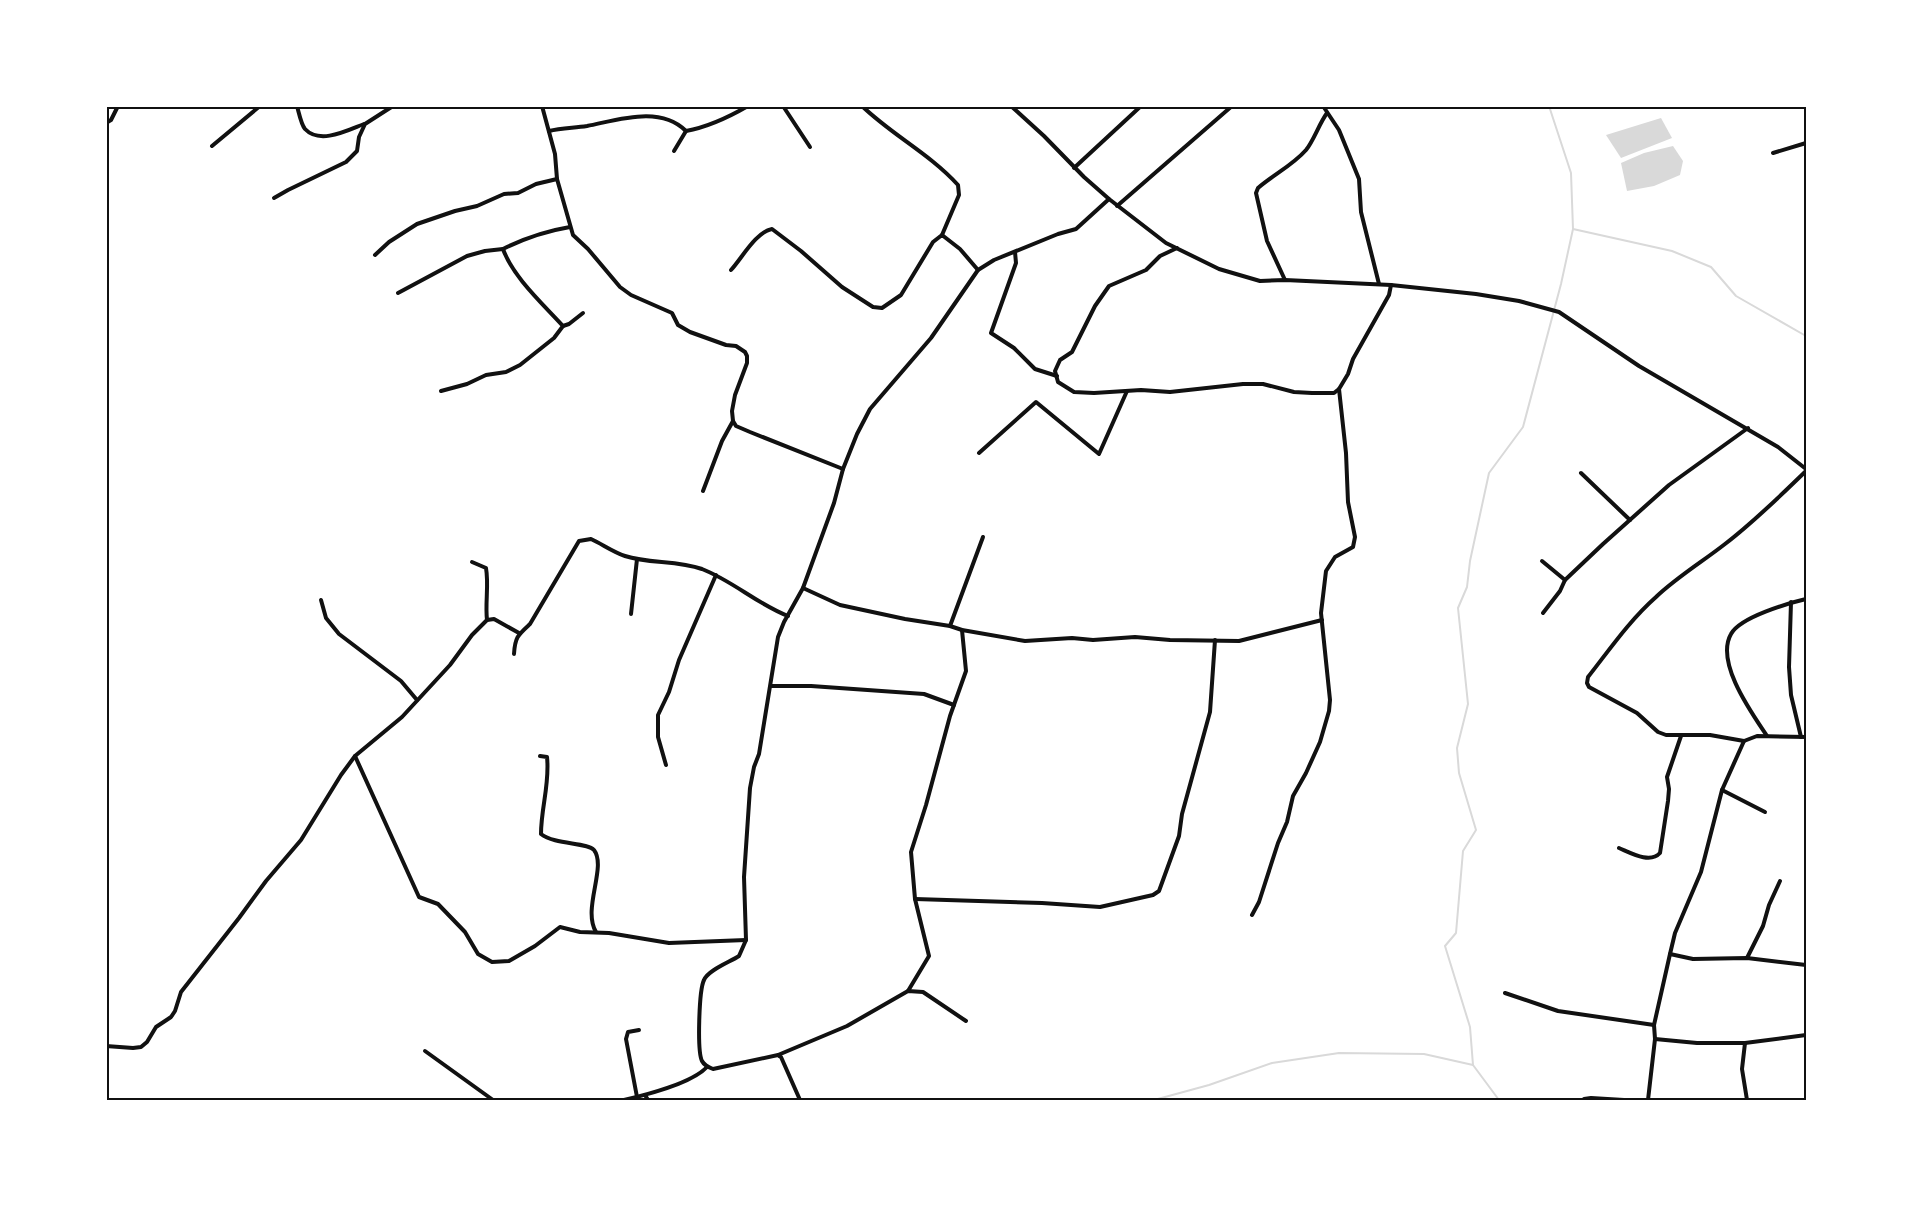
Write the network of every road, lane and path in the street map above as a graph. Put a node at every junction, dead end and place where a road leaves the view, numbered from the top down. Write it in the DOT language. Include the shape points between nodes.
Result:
graph roads {
  1 [pos="118,106"];
  2 [pos="260,106"];
  3 [pos="297,106"];
  4 [pos="393,106"];
  5 [pos="542,106"];
  6 [pos="748,106"];
  7 [pos="783,106"];
  8 [pos="862,106"];
  9 [pos="1011,106"];
  10 [pos="1141,106"];
  11 [pos="1232,106"];
  12 [pos="1323,106"];
  13 [pos="1327,113"];
  14 [pos="106,123"];
  15 [pos="365,124"];
  16 [pos="549,131"];
  17 [pos="686,131"];
  18 [pos="1806,144"];
  19 [pos="212,146"];
  20 [pos="810,147"];
  21 [pos="674,152"];
  22 [pos="1773,153"];
  23 [pos="1074,168"];
  24 [pos="557,179"];
  25 [pos="274,198"];
  26 [pos="1109,199"];
  27 [pos="1117,206"];
  28 [pos="570,227"];
  29 [pos="942,235"];
  30 [pos="1177,248"];
  31 [pos="503,249"];
  32 [pos="1015,252"];
  33 [pos="375,255"];
  34 [pos="731,270"];
  35 [pos="978,270"];
  36 [pos="1285,280"];
  37 [pos="1379,284"];
  38 [pos="1391,285"];
  39 [pos="398,293"];
  40 [pos="583,313"];
  41 [pos="563,326"];
  42 [pos="1057,376"];
  43 [pos="1339,389"];
  44 [pos="441,391"];
  45 [pos="1127,391"];
  46 [pos="733,421"];
  47 [pos="1748,428"];
  48 [pos="979,453"];
  49 [pos="843,469"];
  50 [pos="1806,470"];
  51 [pos="1581,473"];
  52 [pos="703,491"];
  53 [pos="1630,520"];
  54 [pos="983,537"];
  55 [pos="637,559"];
  56 [pos="1542,561"];
  57 [pos="472,562"];
  58 [pos="716,575"];
  59 [pos="1565,580"];
  60 [pos="803,588"];
  61 [pos="1806,599"];
  62 [pos="321,600"];
  63 [pos="1791,602"];
  64 [pos="1543,613"];
  65 [pos="631,614"];
  66 [pos="788,616"];
  67 [pos="487,620"];
  68 [pos="1322,620"];
  69 [pos="950,626"];
  70 [pos="962,630"];
  71 [pos="519,633"];
  72 [pos="1215,640"];
  73 [pos="514,654"];
  74 [pos="771,686"];
  75 [pos="417,700"];
  76 [pos="954,705"];
  77 [pos="1680,736"];
  78 [pos="1767,736"];
  79 [pos="1804,737"];
  80 [pos="1744,741"];
  81 [pos="355,756"];
  82 [pos="540,756"];
  83 [pos="666,765"];
  84 [pos="1722,790"];
  85 [pos="1765,813"];
  86 [pos="1619,849"];
  87 [pos="1780,881"];
  88 [pos="915,899"];
  89 [pos="1252,915"];
  90 [pos="596,932"];
  91 [pos="746,940"];
  92 [pos="1670,954"];
  93 [pos="1747,958"];
  94 [pos="1806,965"];
  95 [pos="908,991"];
  96 [pos="1505,993"];
  97 [pos="966,1021"];
  98 [pos="1654,1025"];
  99 [pos="639,1029"];
  100 [pos="1806,1035"];
  101 [pos="1655,1039"];
  102 [pos="1745,1043"];
  103 [pos="106,1046"];
  104 [pos="425,1051"];
  105 [pos="778,1056"];
  106 [pos="707,1067"];
  107 [pos="645,1095"];
  108 [pos="638,1097"];
  109 [pos="1584,1099"];
  110 [pos="493,1101"];
  111 [pos="624,1101"];
  112 [pos="648,1101"];
  113 [pos="800,1101"];
  114 [pos="1624,1101"];
  115 [pos="1648,1101"];
  116 [pos="1747,1101"];
  1 -- 14 [label="street"];
  2 -- 19 [label="street"];
  3 -- 15 [label="street" via="304,128 322,136"];
  4 -- 15 [label="street"];
  5 -- 16 [label="street"];
  6 -- 17 [label="street" via="729,117"];
  7 -- 20 [label="street"];
  8 -- 29 [label="street" via="929,157 958,185 959,195"];
  9 -- 23 [label="street"];
  10 -- 23 [label="street"];
  11 -- 27 [label="street"];
  12 -- 13 [label="street"];
  13 -- 36 [label="street" via="1308,148 1256,193 1267,241"];
  13 -- 37 [label="street" via="1339,130 1359,179 1361,212"];
  15 -- 25 [label="street" via="357,151 346,162"];
  16 -- 17 [label="street" via="639,117 665,118"];
  16 -- 24 [label="street"];
  17 -- 21 [label="street"];
  18 -- 22 [label="street"];
  23 -- 26 [label="street"];
  24 -- 28 [label="street"];
  24 -- 33 [label="street" via="417,224"];
  26 -- 27 [label="street"];
  26 -- 32 [label="street" via="1076,229"];
  27 -- 30 [label="street"];
  28 -- 31 [label="street" via="522,239"];
  28 -- 46 [label="street" via="573,235 631,295 672,313 678,325 690,333 745,352 747,363 735,395"];
  29 -- 34 [label="street" via="933,242 901,295 882,308 873,307 842,287 772,229 756,239"];
  29 -- 35 [label="street"];
  30 -- 36 [label="street" via="1219,269 1260,281"];
  30 -- 42 [label="street" via="1160,256 1146,270 1108,286 1072,352 1060,360 1055,370"];
  31 -- 39 [label="street" via="466,256"];
  31 -- 41 [label="street" via="521,279"];
  32 -- 35 [label="street"];
  32 -- 42 [label="street" via="1016,263 991,333 1035,369"];
  35 -- 49 [label="street" via="932,338 870,408"];
  36 -- 37 [label="street"];
  37 -- 38 [label="street"];
  38 -- 43 [label="street"];
  38 -- 47 [label="street" via="1476,294 1559,312 1639,366"];
  40 -- 41 [label="street"];
  41 -- 44 [label="street" via="554,338 507,372"];
  42 -- 45 [label="street" via="1058,382 1074,392"];
  43 -- 45 [label="street" via="1334,393 1294,392 1263,384 1170,392"];
  43 -- 68 [label="street" via="1354,537 1353,547 1335,557 1326,571"];
  45 -- 48 [label="street" via="1099,454 1036,402"];
  46 -- 49 [label="street" via="736,426"];
  46 -- 52 [label="street"];
  47 -- 50 [label="street"];
  47 -- 53 [label="street" via="1669,485"];
  49 -- 60 [label="street"];
  50 -- 77 [label="street" via="1724,545 1658,594 1622,632 1588,677 1588,687 1637,713 1658,732"];
  51 -- 53 [label="street"];
  53 -- 59 [label="street"];
  54 -- 69 [label="street"];
  55 -- 58 [label="street" via="684,564"];
  55 -- 65 [label="street"];
  55 -- 71 [label="street" via="591,539 579,541 530,624"];
  56 -- 59 [label="street"];
  57 -- 67 [label="street" via="486,568"];
  58 -- 66 [label="street"];
  58 -- 83 [label="street" via="658,716 658,737"];
  59 -- 64 [label="street"];
  60 -- 66 [label="street"];
  60 -- 69 [label="street" via="840,605"];
  61 -- 63 [label="street"];
  62 -- 75 [label="street" via="326,618 339,634 401,681"];
  63 -- 78 [label="street" via="1752,617 1732,632 1728,643 1731,671"];
  63 -- 79 [label="street" via="1791,695"];
  66 -- 74 [label="street" via="778,637"];
  67 -- 71 [label="street" via="494,619"];
  67 -- 75 [label="street"];
  68 -- 72 [label="street" via="1239,640"];
  68 -- 89 [label="street" via="1329,711 1320,741 1293,796"];
  69 -- 70 [label="street"];
  70 -- 72 [label="street" via="1025,641 1135,636"];
  70 -- 76 [label="street" via="966,671"];
  71 -- 73 [label="street"];
  72 -- 88 [label="street" via="1210,712 1179,836 1159,891 1100,907"];
  74 -- 76 [label="street" via="924,694"];
  74 -- 91 [label="street" via="750,788 744,877"];
  75 -- 81 [label="street"];
  76 -- 88 [label="street" via="911,852"];
  77 -- 80 [label="street" via="1710,735"];
  77 -- 86 [label="street" via="1667,777 1668,801 1660,853 1652,858"];
  78 -- 79 [label="street"];
  78 -- 80 [label="street"];
  80 -- 84 [label="street"];
  81 -- 90 [label="street" via="419,897 438,904 465,932 478,954 492,962 509,961 560,927"];
  81 -- 103 [label="street" via="301,840 181,992 171,1017 156,1027 141,1047"];
  82 -- 90 [label="street" via="547,757 548,769 541,834 559,842 588,846 597,857 591,915"];
  84 -- 85 [label="street"];
  84 -- 92 [label="street" via="1701,873"];
  87 -- 93 [label="street"];
  88 -- 95 [label="street" via="929,956"];
  90 -- 91 [label="street" via="669,943"];
  91 -- 106 [label="street" via="739,957 708,973 704,980 700,1049"];
  92 -- 93 [label="street" via="1693,959"];
  92 -- 98 [label="street"];
  93 -- 94 [label="street"];
  95 -- 97 [label="street" via="923,992"];
  95 -- 105 [label="street" via="848,1026"];
  96 -- 98 [label="street" via="1558,1011"];
  98 -- 101 [label="street"];
  99 -- 108 [label="street" via="628,1032 626,1039"];
  100 -- 102 [label="street"];
  101 -- 102 [label="street"];
  101 -- 115 [label="street"];
  102 -- 116 [label="street" via="1742,1069"];
  104 -- 110 [label="street"];
  105 -- 106 [label="street"];
  105 -- 113 [label="street"];
  106 -- 107 [label="street" via="699,1075"];
  107 -- 108 [label="street"];
  107 -- 112 [label="street"];
  108 -- 111 [label="street"];
  109 -- 114 [label="street"];
}
